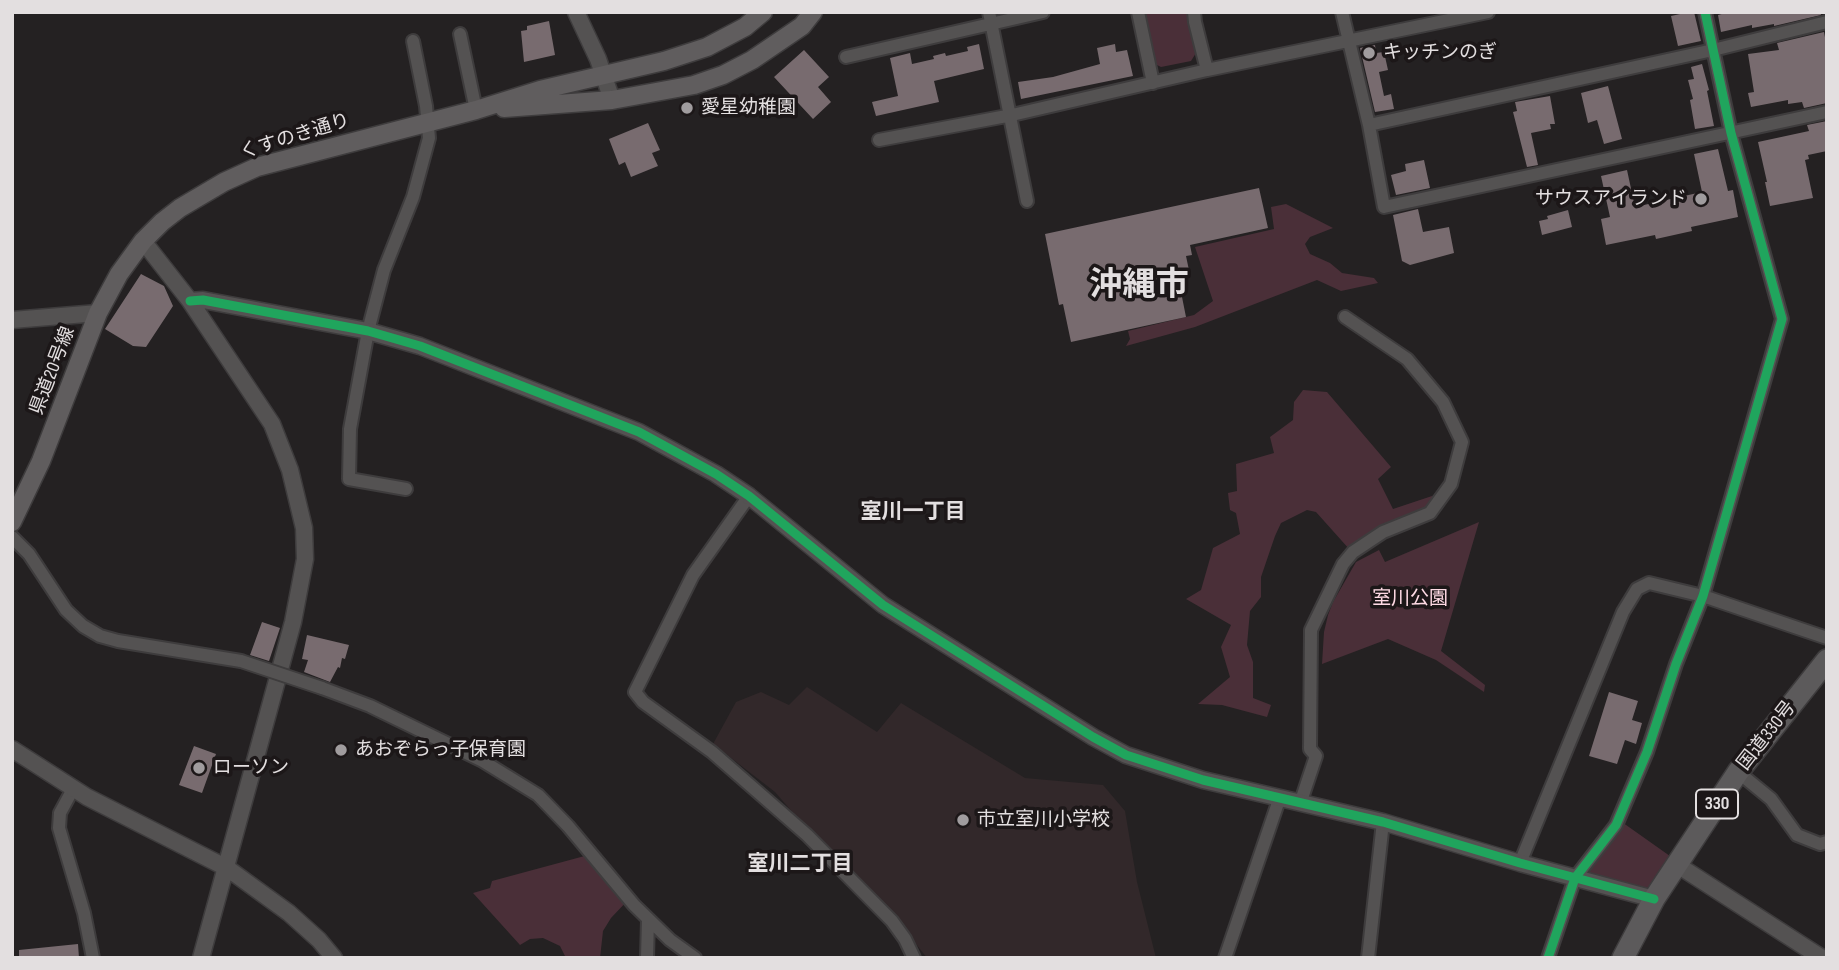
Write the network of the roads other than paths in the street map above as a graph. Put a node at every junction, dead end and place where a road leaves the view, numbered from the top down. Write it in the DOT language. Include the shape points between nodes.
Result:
graph roads {
  1 [pos="576,12"];
  2 [pos="763,12"];
  3 [pos="813,12"];
  4 [pos="1043,12"];
  5 [pos="1138,12"];
  6 [pos="1195,12"];
  7 [pos="1342,12"];
  8 [pos="1488,12"];
  9 [pos="1705,12"];
  10 [pos="990,18"];
  11 [pos="1827,22"];
  12 [pos="460,34"];
  13 [pos="413,41"];
  14 [pos="1349,41"];
  15 [pos="1713,50"];
  16 [pos="846,57"];
  17 [pos="1207,70"];
  18 [pos="605,76"];
  19 [pos="1153,83"];
  20 [pos="612,100"];
  21 [pos="477,110"];
  22 [pos="1827,112"];
  23 [pos="1012,115"];
  24 [pos="428,121"];
  25 [pos="1369,125"];
  26 [pos="1731,133"];
  27 [pos="879,140"];
  28 [pos="1027,201"];
  29 [pos="143,241"];
  30 [pos="190,301"];
  31 [pos="98,313"];
  32 [pos="1345,317"];
  33 [pos="12,320"];
  34 [pos="368,331"];
  35 [pos="406,489"];
  36 [pos="749,496"];
  37 [pos="12,522"];
  38 [pos="12,537"];
  39 [pos="1703,596"];
  40 [pos="1827,638"];
  41 [pos="1827,660"];
  42 [pos="12,749"];
  43 [pos="1738,772"];
  44 [pos="73,789"];
  45 [pos="1280,797"];
  46 [pos="1301,801"];
  47 [pos="1383,822"];
  48 [pos="1827,842"];
  49 [pos="1520,863"];
  50 [pos="1676,864"];
  51 [pos="227,868"];
  52 [pos="1575,878"];
  53 [pos="1654,899"];
  54 [pos="648,919"];
  55 [pos="93,958"];
  56 [pos="201,958"];
  57 [pos="334,958"];
  58 [pos="647,958"];
  59 [pos="695,958"];
  60 [pos="914,958"];
  61 [pos="1224,958"];
  62 [pos="1368,958"];
  63 [pos="1548,958"];
  64 [pos="1623,958"];
  65 [pos="1822,958"];
  1 -- 18 [label="street"];
  2 -- 18 [label="main road, くすのき通り" via="707,47"];
  3 -- 20 [label="main road, くすのき通り" via="781,42 723,75 673,90"];
  4 -- 10 [label="street"];
  5 -- 19 [label="street"];
  6 -- 17 [label="street"];
  7 -- 14 [label="street"];
  8 -- 14 [label="street"];
  9 -- 15 [label="street"];
  10 -- 16 [label="street"];
  10 -- 23 [label="street"];
  11 -- 15 [label="street"];
  12 -- 21 [label="street"];
  13 -- 24 [label="street"];
  14 -- 17 [label="street"];
  14 -- 25 [label="street"];
  15 -- 25 [label="street"];
  15 -- 26 [label="street"];
  17 -- 19 [label="street"];
  18 -- 20 [label="street"];
  18 -- 21 [label="main road, くすのき通り"];
  19 -- 23 [label="street"];
  20 -- 21 [label="main road, くすのき通り"];
  21 -- 24 [label="main road, くすのき通り"];
  22 -- 26 [label="street"];
  23 -- 27 [label="street"];
  23 -- 28 [label="street"];
  24 -- 29 [label="main road, くすのき通り" via="257,167 180,208"];
  24 -- 34 [label="street" via="429,138 413,197 384,270"];
  25 -- 26 [label="street" via="1384,207"];
  26 -- 39 [label="street" via="1782,320"];
  29 -- 30 [label="street"];
  29 -- 31 [label="main road, 県道20号線"];
  30 -- 34 [label="street"];
  30 -- 51 [label="street" via="272,424 290,470 304,528 305,559 293,622"];
  31 -- 33 [label="street"];
  31 -- 37 [label="main road, 県道20号線" via="41,461"];
  32 -- 46 [label="street" via="1407,359 1443,402 1462,442 1451,484 1430,513 1383,532 1353,552 1311,630 1310,749 1315,756"];
  34 -- 35 [label="street" via="350,429 349,479"];
  34 -- 36 [label="street" via="420,346 639,432"];
  36 -- 45 [label="street" via="883,605 1093,737 1164,768"];
  36 -- 60 [label="street" via="693,575 635,692 807,835 892,921"];
  38 -- 54 [label="street, bridge" via="29,554 66,610 100,636 241,661 370,706 481,760 538,795"];
  39 -- 40 [label="street"];
  39 -- 49 [label="street" via="1649,583 1637,589 1623,612"];
  39 -- 52 [label="street" via="1628,801 1616,825"];
  41 -- 43 [label="highway, 国道330号 / 330"];
  42 -- 44 [label="street"];
  43 -- 48 [label="street" via="1771,799 1797,835 1820,844"];
  43 -- 50 [label="highway, 国道330号 / 330"];
  44 -- 51 [label="street"];
  44 -- 55 [label="street" via="60,813 59,828"];
  45 -- 46 [label="street"];
  45 -- 61 [label="street"];
  46 -- 47 [label="street"];
  47 -- 49 [label="street"];
  47 -- 62 [label="street"];
  49 -- 52 [label="street"];
  50 -- 53 [label="highway, 国道330号 / 330"];
  50 -- 65 [label="street"];
  51 -- 56 [label="street"];
  51 -- 57 [label="street" via="289,913"];
  52 -- 53 [label="street"];
  52 -- 63 [label="street"];
  53 -- 64 [label="highway, 国道330号 / 330"];
  54 -- 58 [label="street"];
  54 -- 59 [label="street"];
}
